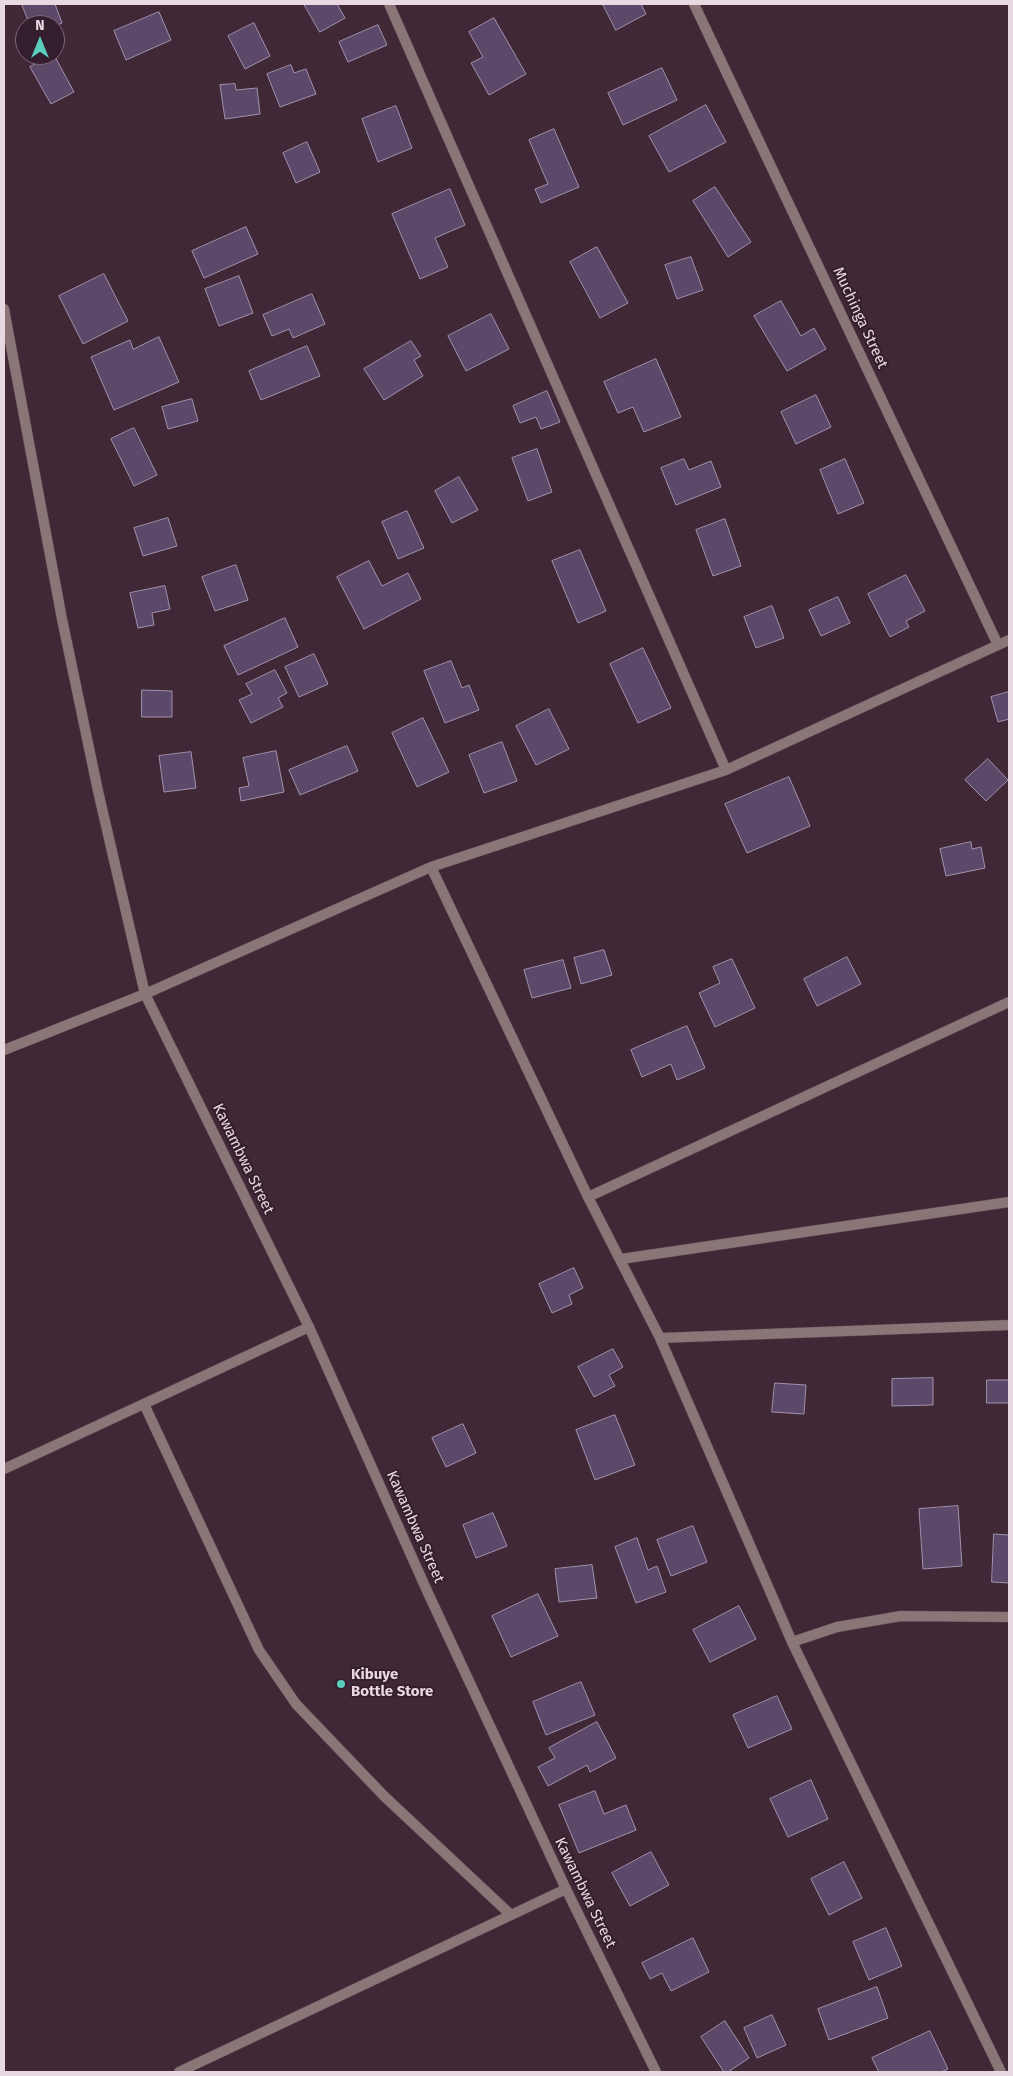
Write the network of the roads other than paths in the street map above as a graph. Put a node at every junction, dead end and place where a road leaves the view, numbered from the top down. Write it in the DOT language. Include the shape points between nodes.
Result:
graph roads {
  1 [pos="389,4"];
  2 [pos="694,4"];
  3 [pos="4,309"];
  4 [pos="1009,640"];
  5 [pos="998,645"];
  6 [pos="726,770"];
  7 [pos="431,867"];
  8 [pos="146,994"];
  9 [pos="1009,1002"];
  10 [pos="4,1050"];
  11 [pos="588,1197"];
  12 [pos="1009,1202"];
  13 [pos="620,1259"];
  14 [pos="1009,1325"];
  15 [pos="309,1327"];
  16 [pos="660,1338"];
  17 [pos="144,1404"];
  18 [pos="4,1469"];
  19 [pos="1009,1617"];
  20 [pos="792,1642"];
  21 [pos="566,1889"];
  22 [pos="511,1915"];
  23 [pos="179,2072"];
  24 [pos="656,2072"];
  25 [pos="1001,2072"];
  1 -- 6 [label="street"];
  2 -- 5 [label="street, Muchinga Street"];
  3 -- 8 [label="street, Kawambwa Street" via="62,619"];
  4 -- 5 [label="street"];
  5 -- 6 [label="street"];
  6 -- 7 [label="street"];
  7 -- 8 [label="street"];
  7 -- 11 [label="street"];
  8 -- 10 [label="street"];
  8 -- 15 [label="street, Kawambwa Street"];
  9 -- 11 [label="street"];
  11 -- 13 [label="street"];
  12 -- 13 [label="street"];
  13 -- 16 [label="street"];
  14 -- 16 [label="street"];
  15 -- 17 [label="street"];
  15 -- 21 [label="street, Kawambwa Street"];
  16 -- 20 [label="street"];
  17 -- 18 [label="street"];
  17 -- 22 [label="street" via="259,1650 296,1704 384,1796"];
  19 -- 20 [label="street" via="901,1616 837,1627"];
  20 -- 25 [label="street"];
  21 -- 22 [label="street"];
  21 -- 24 [label="street, Kawambwa Street"];
  22 -- 23 [label="street"];
}
